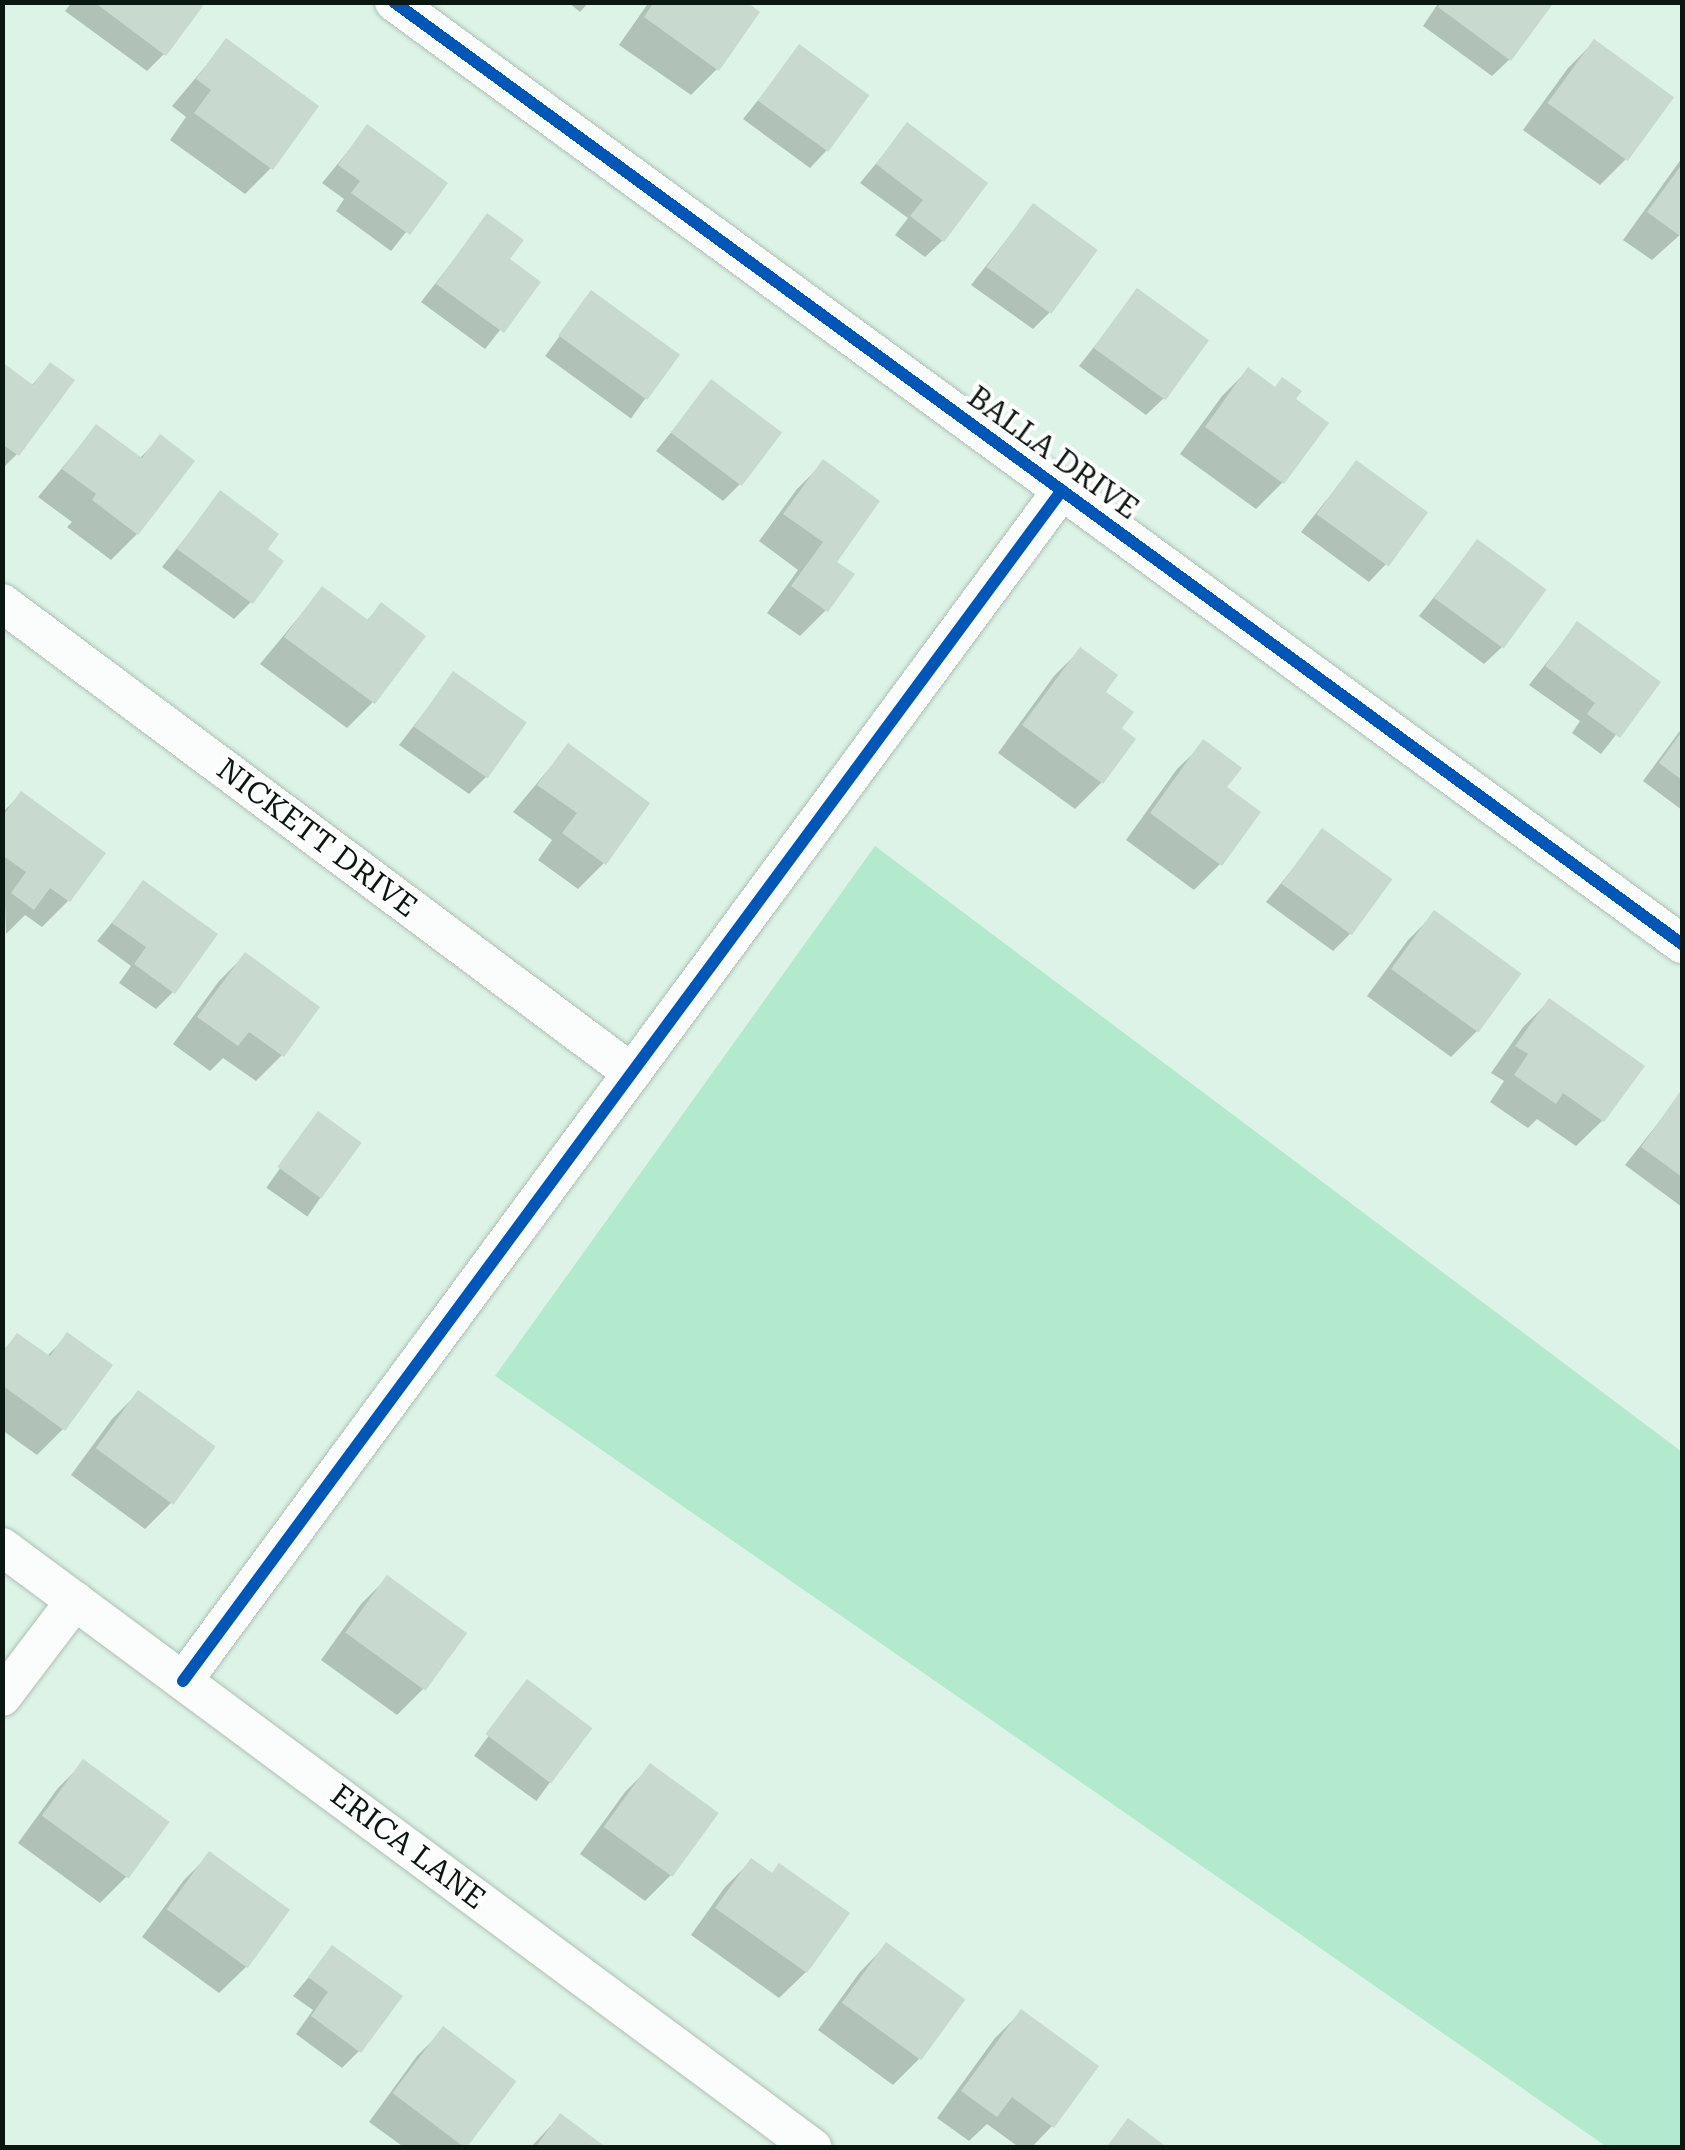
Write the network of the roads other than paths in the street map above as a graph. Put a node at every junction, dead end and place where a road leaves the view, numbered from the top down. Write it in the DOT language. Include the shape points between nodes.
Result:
graph roads {
  1 [pos="394,2"];
  2 [pos="1062,490"];
  3 [pos="2,603"];
  4 [pos="1682,944"];
  5 [pos="632,1074"];
  6 [pos="2,1547"];
  7 [pos="76,1601"];
  8 [pos="183,1681"];
  9 [pos="2,1697"];
  10 [pos="813,2148"];
  1 -- 2 [label="street, BALLA DRIVE"];
  2 -- 4 [label="street, BALLA DRIVE"];
  2 -- 5 [label="street"];
  3 -- 5 [label="street, NICKETT DRIVE"];
  5 -- 8 [label="street"];
  6 -- 7 [label="street, ERICA LANE"];
  7 -- 8 [label="street, ERICA LANE"];
  7 -- 9 [label="street"];
  8 -- 10 [label="street, ERICA LANE"];
}
